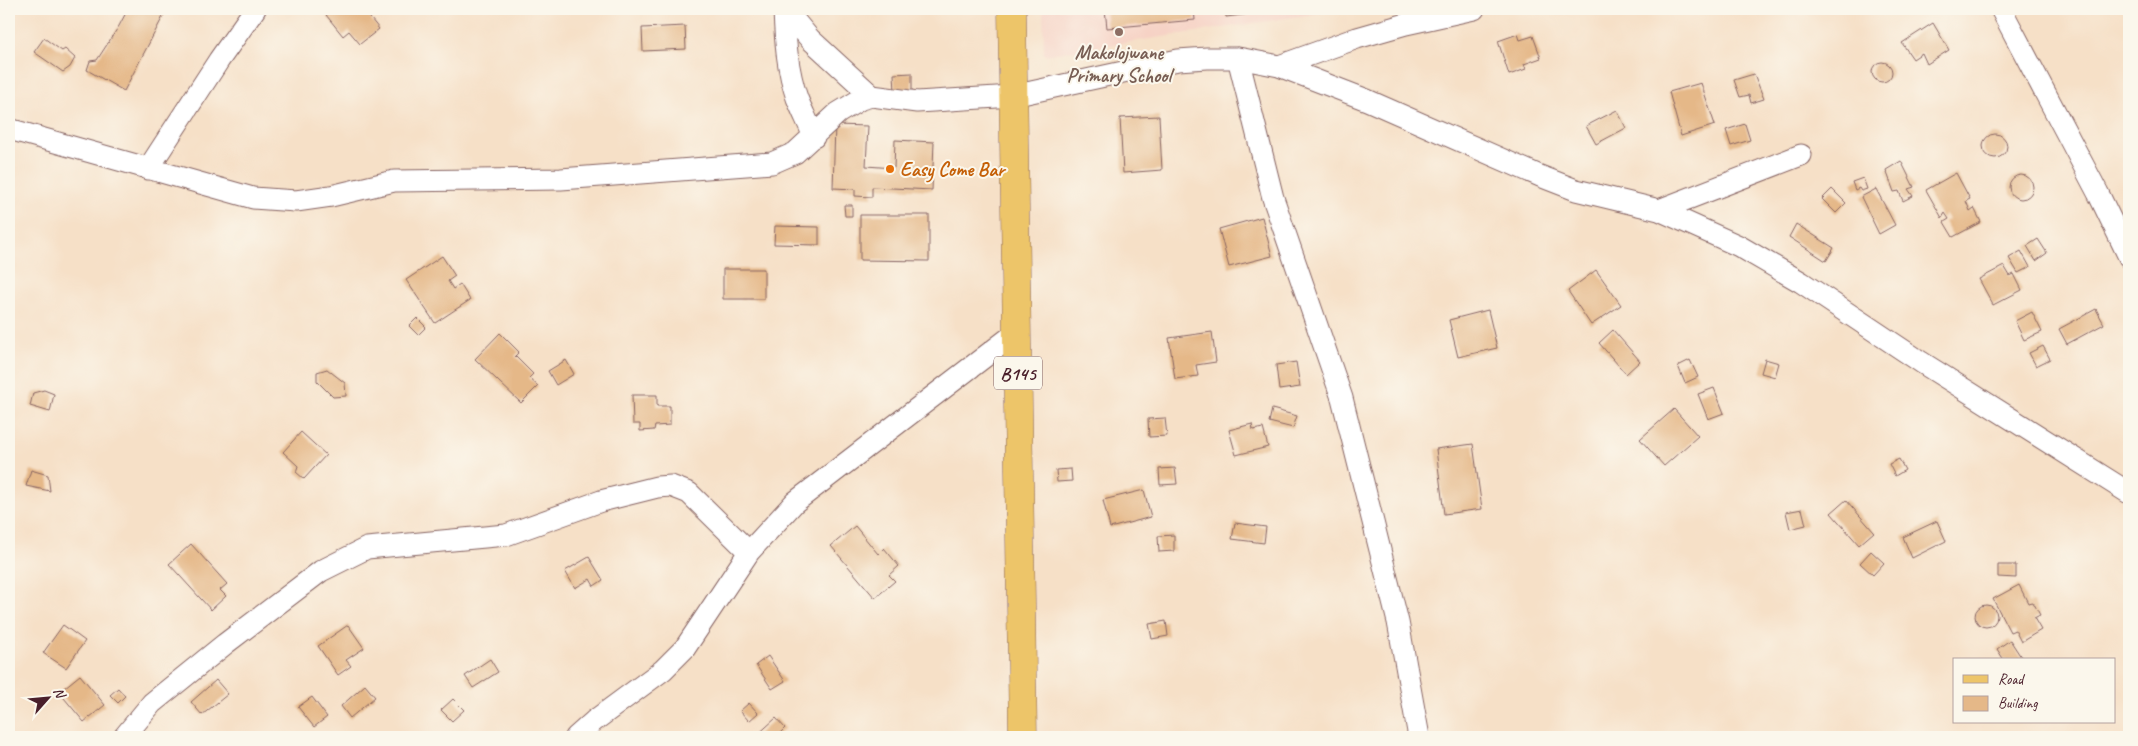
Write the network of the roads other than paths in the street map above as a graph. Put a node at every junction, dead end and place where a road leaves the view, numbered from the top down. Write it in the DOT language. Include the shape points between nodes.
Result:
graph roads {
  1 [pos="255,9"];
  2 [pos="785,9"];
  3 [pos="1012,9"];
  4 [pos="1474,9"];
  5 [pos="2001,9"];
  6 [pos="1238,58"];
  7 [pos="1280,66"];
  8 [pos="872,96"];
  9 [pos="1013,96"];
  10 [pos="9,129"];
  11 [pos="814,137"];
  12 [pos="1801,155"];
  13 [pos="148,169"];
  14 [pos="1659,210"];
  15 [pos="2129,258"];
  16 [pos="1017,332"];
  17 [pos="2129,492"];
  18 [pos="750,552"];
  19 [pos="124,737"];
  20 [pos="576,737"];
  21 [pos="1023,737"];
  22 [pos="1419,737"];
  1 -- 13 [label="street"];
  2 -- 8 [label="street" via="810,39"];
  2 -- 11 [label="street" via="789,68"];
  3 -- 9 [label="main road, B145"];
  4 -- 7 [label="street" via="1357,38"];
  5 -- 15 [label="street"];
  6 -- 7 [label="street"];
  6 -- 9 [label="street" via="1178,60"];
  6 -- 22 [label="street" via="1273,198 1342,398 1398,622"];
  7 -- 14 [label="street" via="1576,190"];
  8 -- 9 [label="street" via="917,102"];
  8 -- 11 [label="street" via="838,113"];
  9 -- 16 [label="main road, B145"];
  10 -- 13 [label="street"];
  11 -- 13 [label="street" via="795,153 772,163 561,179 394,181 296,201 253,198"];
  12 -- 14 [label="street"];
  14 -- 17 [label="street" via="1738,246 1801,282 1921,362"];
  16 -- 18 [label="street" via="795,502"];
  16 -- 21 [label="main road, B145"];
  18 -- 19 [label="street" via="689,493 672,486 601,501 506,535 367,548 321,572 224,644 152,703"];
  18 -- 20 [label="street" via="685,648 663,670"];
}
